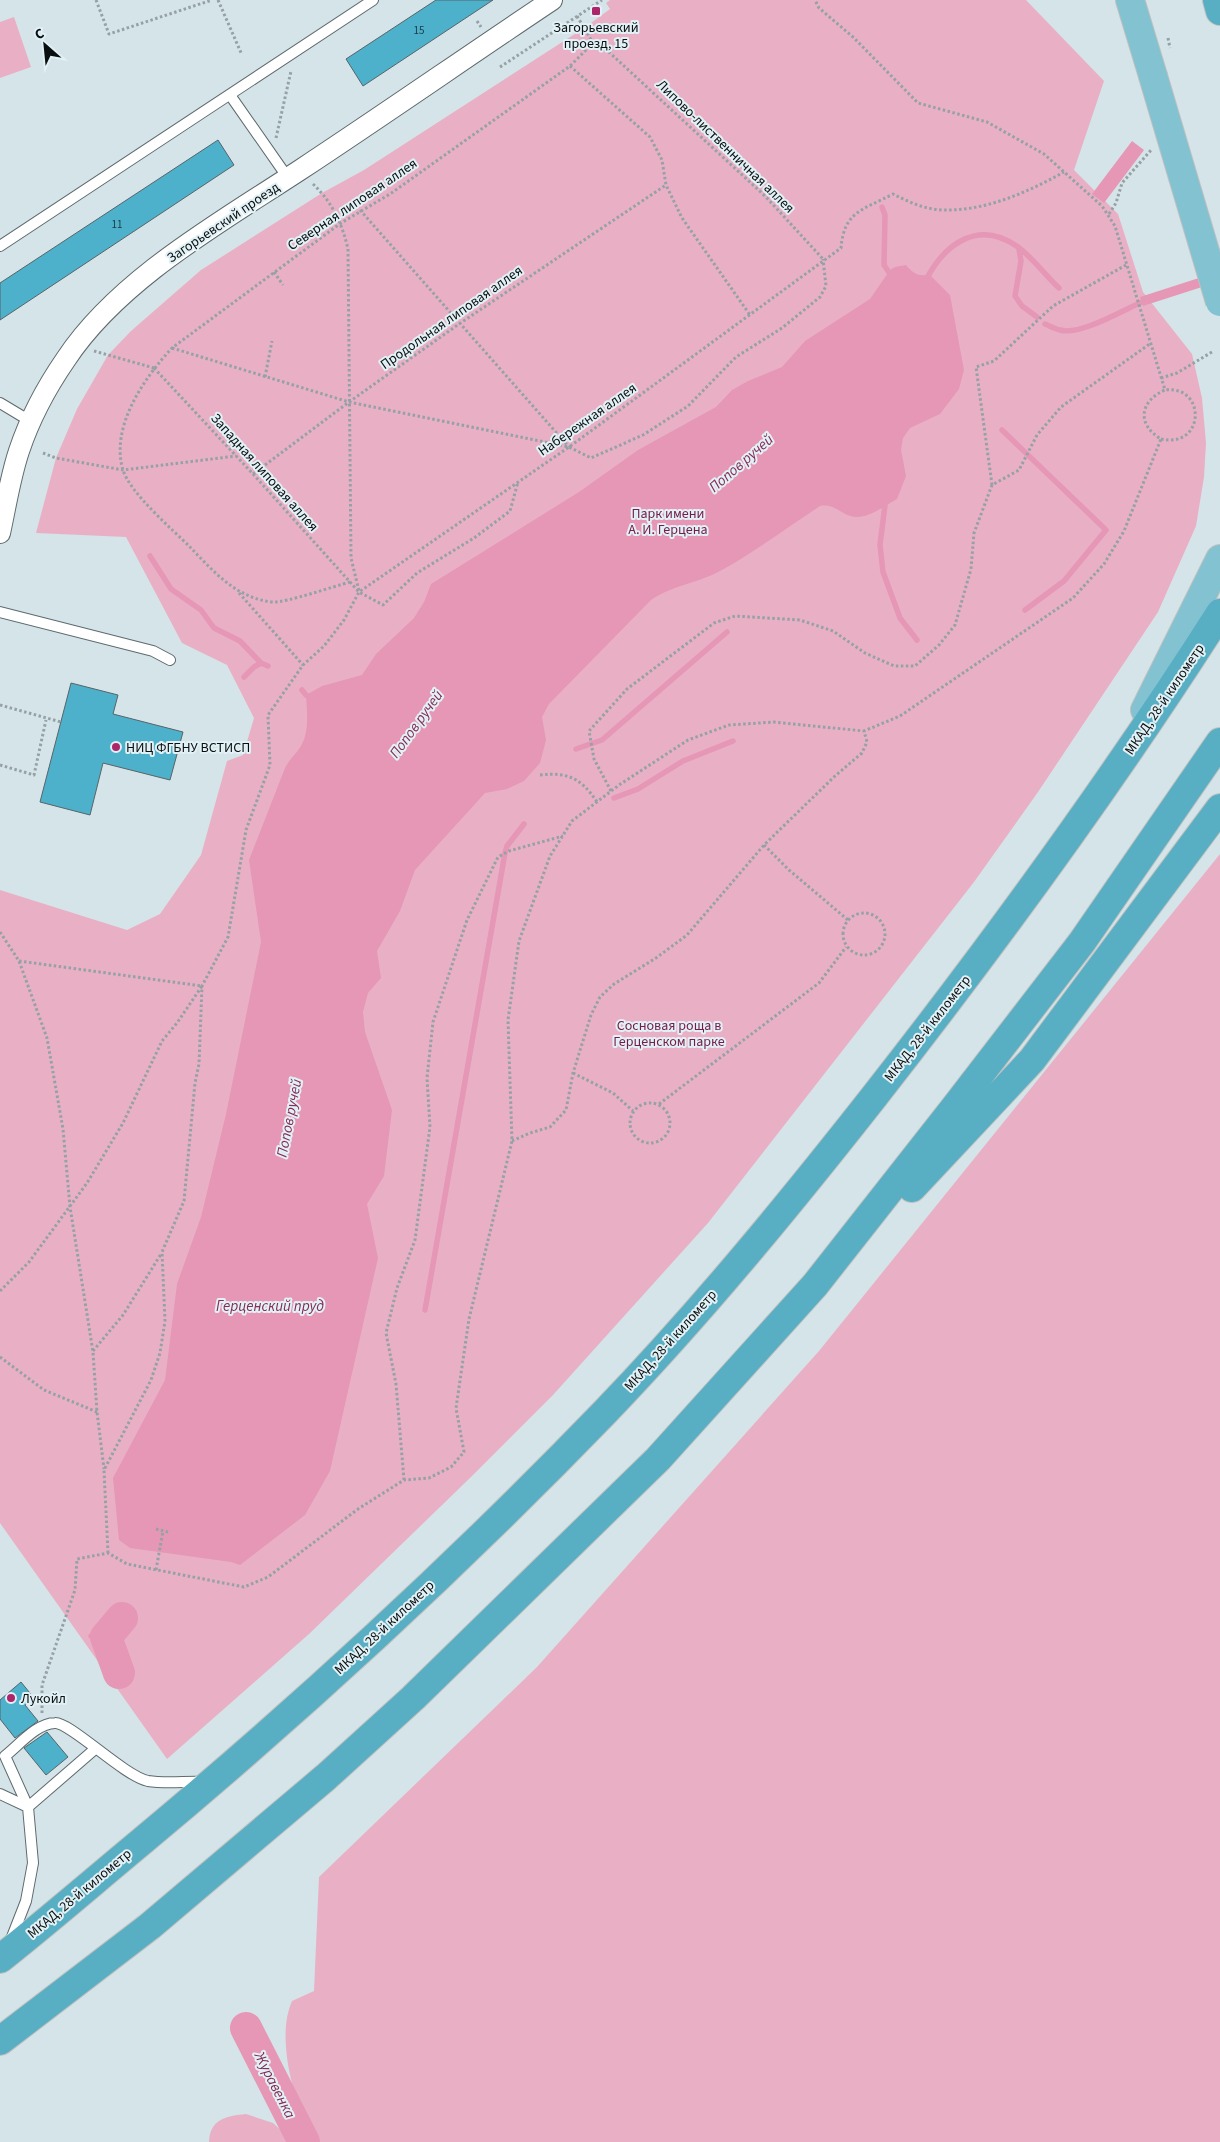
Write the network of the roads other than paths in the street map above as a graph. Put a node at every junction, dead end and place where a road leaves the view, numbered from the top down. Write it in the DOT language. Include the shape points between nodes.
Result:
graph roads {
  1 [pos="373,0"];
  2 [pos="552,0"];
  3 [pos="1130,0"];
  4 [pos="1217,0"];
  5 [pos="1220,10"];
  6 [pos="230,94"];
  7 [pos="288,178"];
  8 [pos="0,246"];
  9 [pos="1220,302"];
  10 [pos="0,403"];
  11 [pos="30,422"];
  12 [pos="0,533"];
  13 [pos="1220,559"];
  14 [pos="0,612"];
  15 [pos="1220,613"];
  16 [pos="170,660"];
  17 [pos="1220,742"];
  18 [pos="1220,808"];
  19 [pos="1088,812"];
  20 [pos="737,1372"];
  21 [pos="95,1750"];
  22 [pos="214,1782"];
  23 [pos="0,1794"];
  24 [pos="28,1807"];
  25 [pos="3,1957"];
  26 [pos="0,2041"];
  1 -- 6 [label="lane"];
  2 -- 7 [label="street, Загорьевский проезд"];
  3 -- 9 [label="main road, bridge"];
  4 -- 5 [label="highway"];
  6 -- 7 [label="lane"];
  6 -- 8 [label="lane"];
  7 -- 11 [label="street, Загорьевский проезд" via="147,274 117,299 66,358"];
  10 -- 11 [label="lane"];
  11 -- 12 [label="street, Загорьевский проезд" via="18,453"];
  13 -- 19 [label="main road" via="1152,696"];
  14 -- 16 [label="lane" via="153,650"];
  15 -- 19 [label="highway, МКАД, 28-й километр"];
  17 -- 20 [label="highway" via="1146,852 1022,1021 815,1285"];
  18 -- 20 [label="highway" via="1032,1060"];
  19 -- 22 [label="highway, МКАД, 28-й километр" via="900,1064 761,1240 685,1325 527,1490 364,1647"];
  20 -- 26 [label="highway" via="658,1459 398,1712 150,1926"];
  21 -- 22 [label="lane" via="147,1781"];
  21 -- 24 [label="lane"];
  21 -- 24 [label="lane" via="66,1726 55,1722 42,1726 5,1756"];
  22 -- 25 [label="highway, МКАД, 28-й километр"];
  23 -- 24 [label="lane"];
  24 -- 25 [label="lane" via="33,1863 26,1901"];
}
